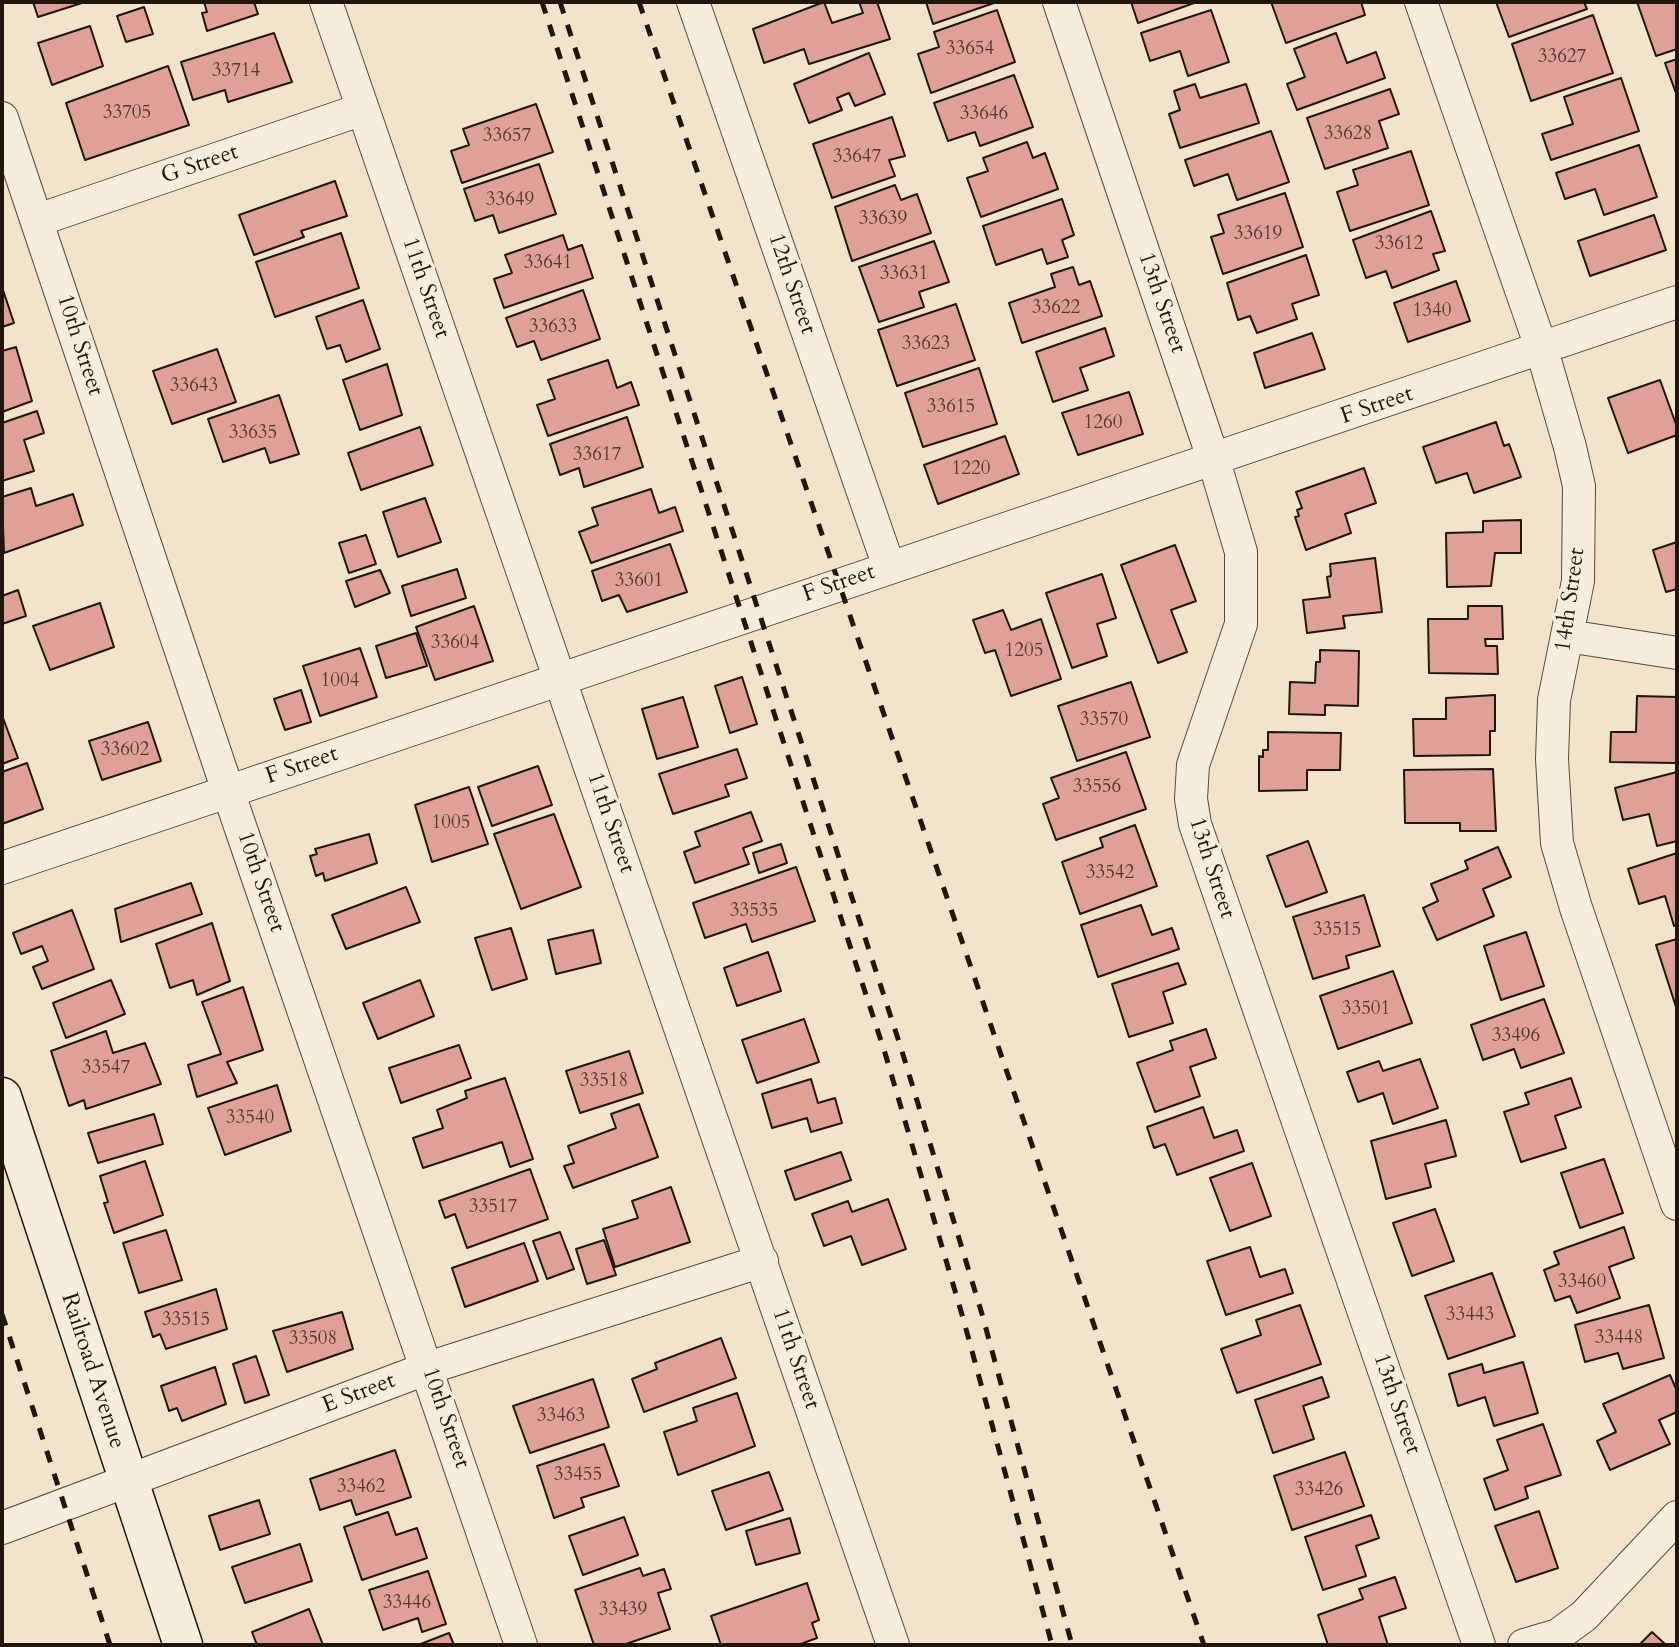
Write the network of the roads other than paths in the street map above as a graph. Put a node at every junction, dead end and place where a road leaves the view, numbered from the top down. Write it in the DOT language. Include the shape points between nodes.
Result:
graph roads {
  1 [pos="326,2"];
  2 [pos="693,2"];
  3 [pos="1059,2"];
  4 [pos="1421,2"];
  5 [pos="363,109"];
  6 [pos="2,118"];
  7 [pos="38,220"];
  8 [pos="1677,302"];
  9 [pos="1542,350"];
  10 [pos="1214,461"];
  11 [pos="888,567"];
  12 [pos="1567,636"];
  13 [pos="1677,653"];
  14 [pos="560,678"];
  15 [pos="228,791"];
  16 [pos="2,868"];
  17 [pos="2,1097"];
  18 [pos="1677,1203"];
  19 [pos="762,1261"];
  20 [pos="428,1368"];
  21 [pos="129,1482"];
  22 [pos="1677,1517"];
  23 [pos="2,1528"];
  24 [pos="183,1645"];
  25 [pos="521,1645"];
  26 [pos="893,1645"];
  27 [pos="1479,1645"];
  28 [pos="1524,1645"];
  1 -- 5 [label="street, 11th Street"];
  2 -- 11 [label="street, 12th Street"];
  3 -- 10 [label="street, 13th Street"];
  4 -- 9 [label="street, 14th Street"];
  5 -- 7 [label="street, G Street"];
  5 -- 14 [label="street, 11th Street"];
  6 -- 7 [label="street, 10th Street"];
  7 -- 15 [label="street, 10th Street"];
  8 -- 9 [label="street, F Street"];
  9 -- 10 [label="street, F Street"];
  9 -- 12 [label="street, 14th Street" via="1579,486 1578,581"];
  10 -- 11 [label="street, F Street"];
  10 -- 27 [label="street, 13th Street" via="1241,552 1243,592 1241,624 1193,765 1195,824"];
  11 -- 14 [label="street, F Street"];
  12 -- 13 [label="street"];
  12 -- 18 [label="street, 14th Street" via="1555,700 1552,759 1558,843"];
  14 -- 15 [label="street, F Street"];
  14 -- 19 [label="street, 11th Street"];
  15 -- 16 [label="street, F Street"];
  15 -- 20 [label="street, 10th Street"];
  17 -- 21 [label="street, Railroad Avenue"];
  19 -- 20 [label="street, E Street"];
  19 -- 26 [label="street, 11th Street"];
  20 -- 21 [label="street, E Street"];
  20 -- 25 [label="street, 10th Street"];
  21 -- 23 [label="street, E Street"];
  21 -- 24 [label="street, Railroad Avenue"];
  22 -- 28 [label="street" via="1584,1616 1558,1635"];
}
